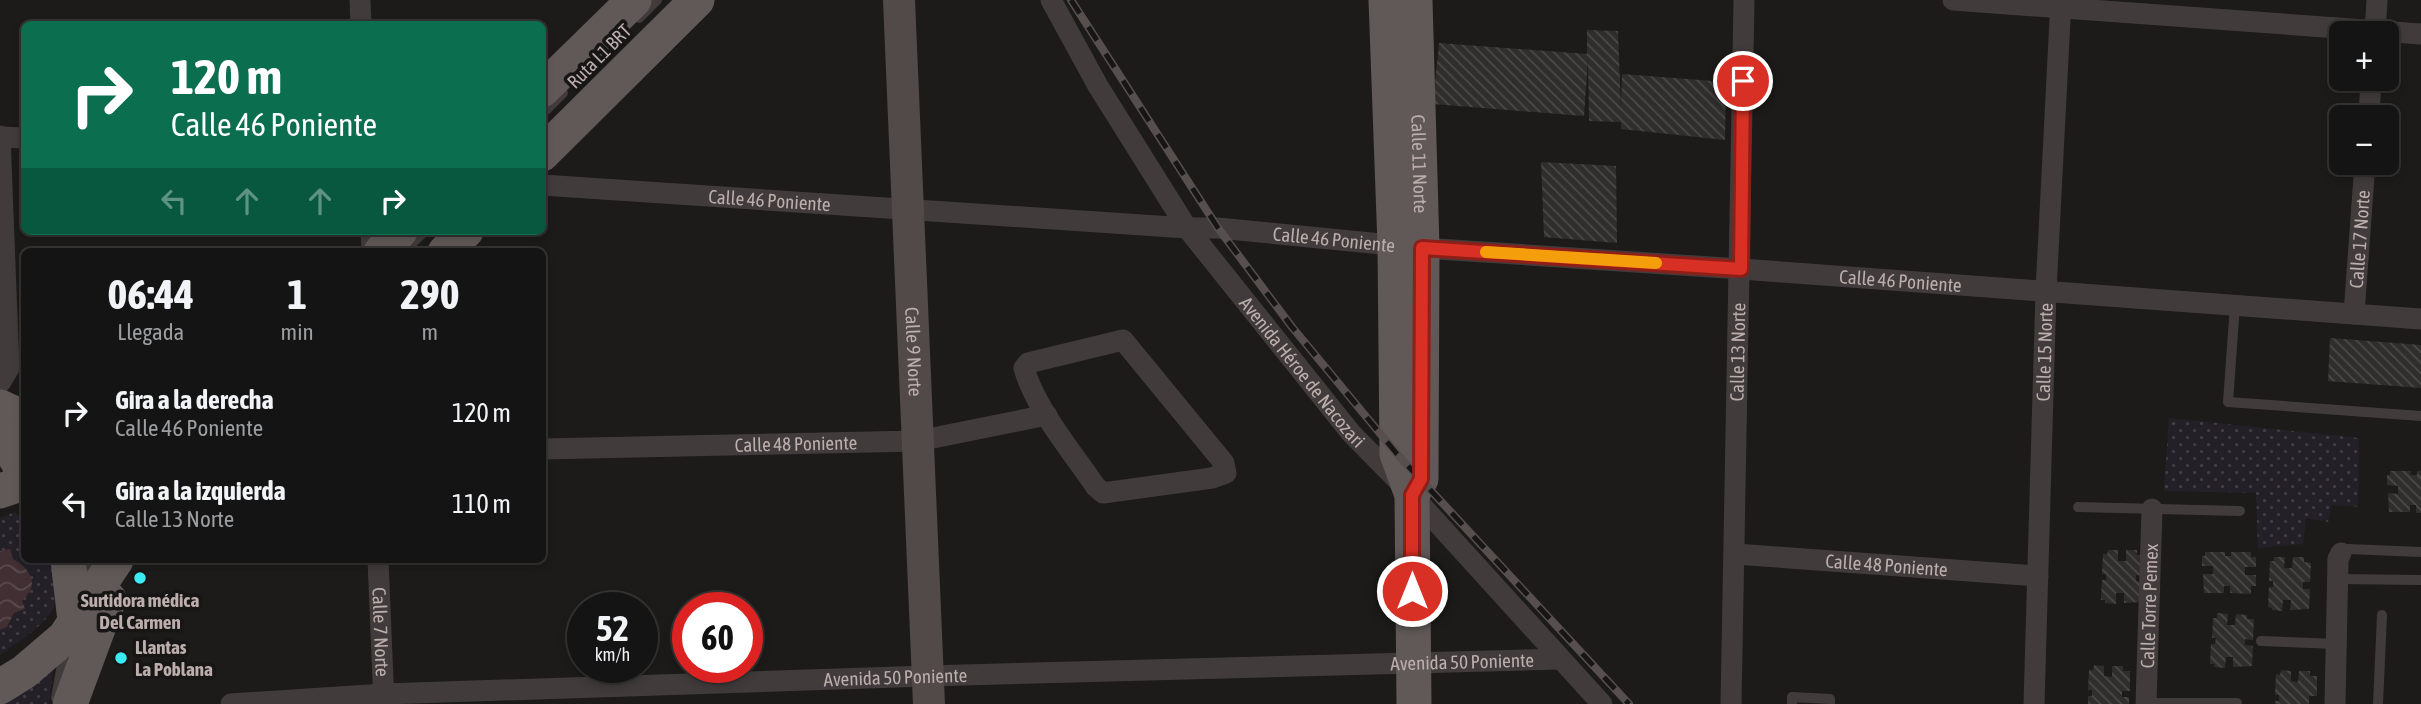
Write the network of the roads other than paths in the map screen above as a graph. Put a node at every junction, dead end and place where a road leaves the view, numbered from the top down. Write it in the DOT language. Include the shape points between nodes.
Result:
graph roads {
  1 [pos="360,0"];
  2 [pos="657,0"];
  3 [pos="680,0"];
  4 [pos="697,0"];
  5 [pos="898,0"];
  6 [pos="1051,0"];
  7 [pos="1386,0"];
  8 [pos="1415,0"];
  9 [pos="1744,0"];
  10 [pos="1953,0"];
  11 [pos="2377,0"];
  12 [pos="2060,5"];
  13 [pos="631,14"];
  14 [pos="361,21"];
  15 [pos="2376,21"];
  16 [pos="2329,28"];
  17 [pos="2399,33"];
  18 [pos="2421,34"];
  19 [pos="621,58"];
  20 [pos="557,88"];
  21 [pos="546,107"];
  22 [pos="0,136"];
  23 [pos="21,138"];
  24 [pos="546,150"];
  25 [pos="2364,175"];
  26 [pos="546,185"];
  27 [pos="907,207"];
  28 [pos="1187,228"];
  29 [pos="396,235"];
  30 [pos="421,235"];
  31 [pos="462,235"];
  32 [pos="1409,247"];
  33 [pos="385,248"];
  34 [pos="407,248"];
  35 [pos="450,248"];
  36 [pos="1741,269"];
  37 [pos="2046,291"];
  38 [pos="2235,305"];
  39 [pos="2354,314"];
  40 [pos="2421,319"];
  41 [pos="0,383"];
  42 [pos="0,407"];
  43 [pos="1047,415"];
  44 [pos="2421,416"];
  45 [pos="21,417"];
  46 [pos="918,441"];
  47 [pos="546,449"];
  48 [pos="1412,495"];
  49 [pos="2078,507"];
  50 [pos="2152,509"];
  51 [pos="2240,512"];
  52 [pos="2421,552"];
  53 [pos="2341,553"];
  54 [pos="1735,554"];
  55 [pos="58,563"];
  56 [pos="92,563"];
  57 [pos="114,563"];
  58 [pos="126,563"];
  59 [pos="378,563"];
  60 [pos="2038,576"];
  61 [pos="2339,579"];
  62 [pos="2421,580"];
  63 [pos="68,605"];
  64 [pos="2382,615"];
  65 [pos="2261,641"];
  66 [pos="2337,644"];
  67 [pos="1560,659"];
  68 [pos="1412,664"];
  69 [pos="0,687"];
  70 [pos="928,690"];
  71 [pos="384,699"];
  72 [pos="2237,703"];
  73 [pos="54,704"];
  74 [pos="69,704"];
  75 [pos="231,704"];
  76 [pos="1414,704"];
  77 [pos="1602,704"];
  78 [pos="1731,704"];
  79 [pos="1792,704"];
  80 [pos="1830,704"];
  81 [pos="2034,704"];
  82 [pos="2146,704"];
  83 [pos="2335,704"];
  84 [pos="2378,704"];
  1 -- 14 [label="street"];
  2 -- 13 [label="lane, Ruta L1 BRT"];
  3 -- 19 [label="lane, Ruta L1 BRT"];
  4 -- 24 [label="main road"];
  5 -- 27 [label="main road, Calle 9 Norte"];
  6 -- 28 [label="street, Avenida Héroe de Nacozari" via="1098,86"];
  7 -- 32 [label="main road, Calle 11 Norte"];
  8 -- 32 [label="main road, Calle 11 Norte"];
  9 -- 36 [label="street, Calle 13 Norte"];
  10 -- 12 [label="street"];
  11 -- 15 [label="street"];
  12 -- 16 [label="street"];
  12 -- 37 [label="street, Calle 15 Norte"];
  13 -- 20 [label="main road"];
  17 -- 18 [label="street"];
  20 -- 21 [label="lane, Ruta L1 BRT"];
  22 -- 23 [label="street"];
  22 -- 41 [label="street" via="9,368"];
  25 -- 39 [label="street, Calle 17 Norte"];
  26 -- 27 [label="street, Calle 46 Poniente"];
  27 -- 28 [label="street, Calle 46 Poniente"];
  27 -- 46 [label="main road, Calle 9 Norte"];
  28 -- 32 [label="street, Calle 46 Poniente"];
  28 -- 48 [label="street, Avenida Héroe de Nacozari" via="1351,433"];
  29 -- 33 [label="main road"];
  30 -- 34 [label="lane"];
  31 -- 35 [label="main road"];
  32 -- 36 [label="street, Calle 46 Poniente"];
  32 -- 48 [label="main road, Calle 11 Norte" via="1421,479"];
  36 -- 37 [label="street, Calle 46 Poniente"];
  36 -- 54 [label="street, Calle 13 Norte"];
  37 -- 38 [label="street, Calle 46 Poniente"];
  37 -- 60 [label="street, Calle 15 Norte"];
  38 -- 39 [label="street, Calle 46 Poniente"];
  38 -- 44 [label="lane" via="2228,402"];
  39 -- 40 [label="street, Calle 46 Poniente"];
  42 -- 45 [label="main road"];
  43 -- 43 [label="street" via="1027,378 1024,368 1028,363 1123,340 1224,463 1226,473 1103,493"];
  43 -- 46 [label="street, Calle 48 Poniente"];
  46 -- 47 [label="street, Calle 48 Poniente"];
  46 -- 70 [label="main road, Calle 9 Norte"];
  48 -- 67 [label="street, Avenida Héroe de Nacozari"];
  48 -- 68 [label="main road, Calle 11 Norte"];
  49 -- 50 [label="lane"];
  50 -- 51 [label="lane"];
  50 -- 82 [label="street, Calle Torre Pemex"];
  52 -- 53 [label="lane" via="2348,549"];
  53 -- 61 [label="street"];
  54 -- 60 [label="street, Calle 48 Poniente"];
  54 -- 78 [label="street, Calle 13 Norte"];
  55 -- 63 [label="lane"];
  56 -- 63 [label="lane"];
  57 -- 63 [label="main road"];
  58 -- 74 [label="main road"];
  59 -- 71 [label="street, Calle 7 Norte"];
  60 -- 81 [label="street, Calle 15 Norte"];
  61 -- 62 [label="lane"];
  61 -- 66 [label="street"];
  63 -- 69 [label="main road" via="24,672"];
  63 -- 73 [label="lane" via="65,653"];
  63 -- 74 [label="main road"];
  64 -- 84 [label="lane"];
  65 -- 66 [label="lane"];
  66 -- 83 [label="street"];
  67 -- 68 [label="street, Avenida 50 Poniente"];
  67 -- 77 [label="street, Avenida Héroe de Nacozari"];
  68 -- 70 [label="street, Avenida 50 Poniente"];
  68 -- 76 [label="main road, Calle 11 Norte"];
  70 -- 71 [label="street, Avenida 50 Poniente"];
  71 -- 75 [label="street, Avenida 50 Poniente"];
  72 -- 82 [label="lane"];
  79 -- 80 [label="lane" via="1792,697 1830,699"];
}
